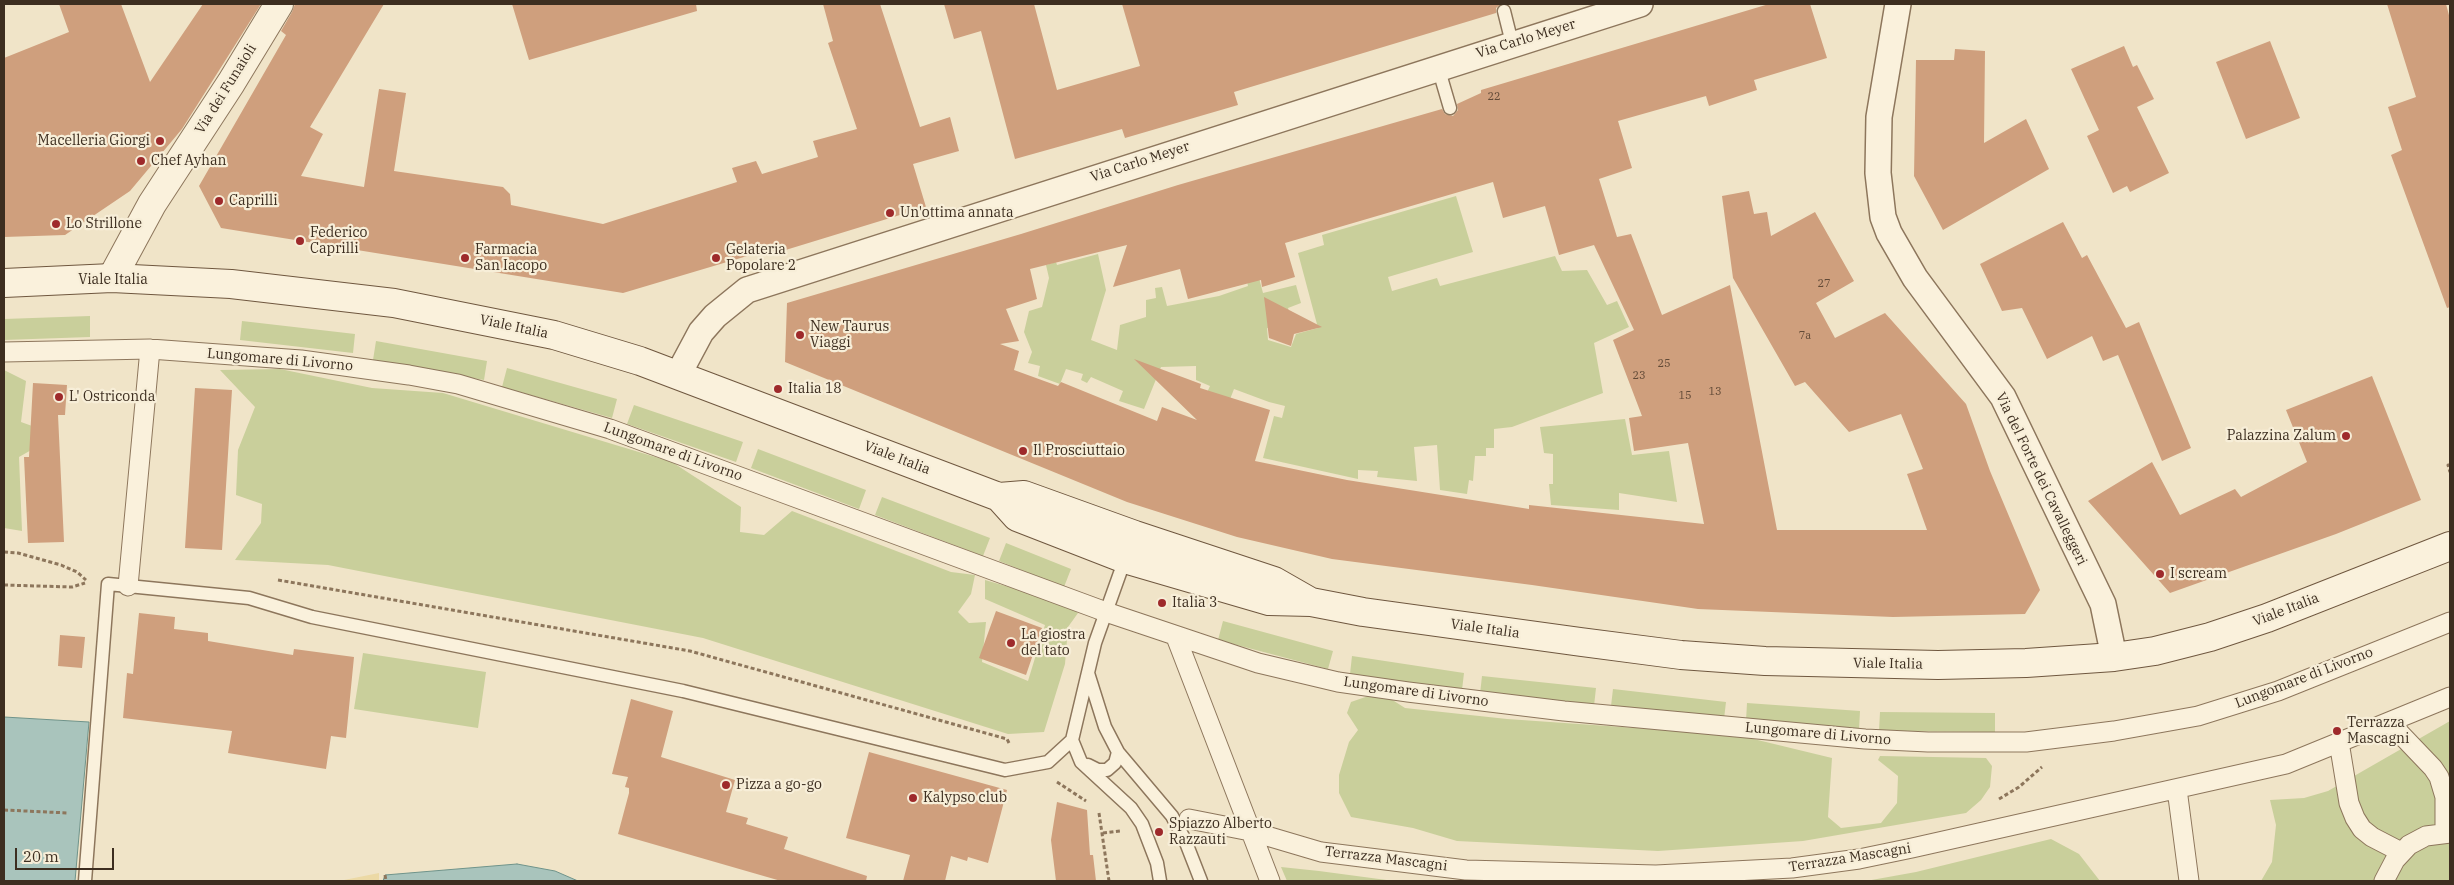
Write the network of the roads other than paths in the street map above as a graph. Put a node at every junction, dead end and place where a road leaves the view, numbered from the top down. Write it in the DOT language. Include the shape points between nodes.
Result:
graph roads {
  1 [pos="279,4"];
  2 [pos="1640,4"];
  3 [pos="1898,4"];
  4 [pos="1504,11"];
  5 [pos="1512,43"];
  6 [pos="1438,67"];
  7 [pos="1450,108"];
  8 [pos="112,278"];
  9 [pos="4,283"];
  10 [pos="150,349"];
  11 [pos="4,352"];
  12 [pos="678,375"];
  13 [pos="999,497"];
  14 [pos="2450,546"];
  15 [pos="1124,559"];
  16 [pos="128,586"];
  17 [pos="1311,602"];
  18 [pos="1106,612"];
  19 [pos="2450,622"];
  20 [pos="1176,637"];
  21 [pos="2114,657"];
  22 [pos="1088,673"];
  23 [pos="2450,697"];
  24 [pos="2389,722"];
  25 [pos="1072,740"];
  26 [pos="2339,742"];
  27 [pos="1118,752"];
  28 [pos="1081,762"];
  29 [pos="2178,789"];
  30 [pos="1188,819"];
  31 [pos="1250,831"];
  32 [pos="2447,833"];
  33 [pos="2402,852"];
  34 [pos="1159,878"];
  35 [pos="85,881"];
  36 [pos="1202,881"];
  37 [pos="1270,881"];
  38 [pos="2189,881"];
  39 [pos="2384,881"];
  1 -- 8 [label="main road, Via dei Funaioli" via="232,83 152,204"];
  2 -- 5 [label="street, Via Carlo Meyer"];
  3 -- 21 [label="street, Via del Forte dei Cavalleggeri" via="1879,117 1878,173 1883,217 1915,278 2003,397 2103,604"];
  4 -- 5 [label="lane"];
  5 -- 6 [label="street, Via Carlo Meyer"];
  6 -- 7 [label="lane"];
  6 -- 12 [label="street, Via Carlo Meyer" via="747,290 722,309 702,332"];
  8 -- 9 [label="main road, Viale Italia"];
  8 -- 12 [label="main road, Viale Italia" via="231,284 394,303 554,335 611,350"];
  10 -- 11 [label="street, Lungomare di Livorno"];
  10 -- 16 [label="street"];
  10 -- 18 [label="street, Lungomare di Livorno" via="357,367 490,392 695,459"];
  12 -- 13 [label="main road, Viale Italia"];
  13 -- 15 [label="main road, Viale Italia" via="1017,517"];
  13 -- 17 [label="main road, Viale Italia" via="1024,495 1274,581"];
  14 -- 21 [label="main road, Viale Italia" via="2229,630 2155,651"];
  15 -- 17 [label="main road, Viale Italia" via="1269,601"];
  15 -- 18 [label="lane"];
  16 -- 25 [label="lane" via="249,598 312,618 683,690 1005,770 1048,762"];
  16 -- 35 [label="lane" via="108,584"];
  17 -- 21 [label="main road, Viale Italia" via="1363,612 1681,655 1938,665 2064,662"];
  18 -- 20 [label="street, Lungomare di Livorno"];
  18 -- 22 [label="lane"];
  19 -- 20 [label="street, Lungomare di Livorno" via="2278,691 2198,716 2114,731 2002,743 1865,739 1408,692 1338,682 1258,663"];
  20 -- 31 [label="street"];
  22 -- 25 [label="lane"];
  22 -- 27 [label="lane" via="1105,727"];
  23 -- 24 [label="street, Terrazza Mascagni"];
  24 -- 26 [label="street, Terrazza Mascagni"];
  24 -- 32 [label="street" via="2439,777 2445,797"];
  25 -- 28 [label="lane"];
  26 -- 29 [label="street, Terrazza Mascagni" via="2286,764"];
  26 -- 33 [label="street" via="2349,802 2355,818 2372,837"];
  27 -- 28 [label="lane" via="1115,763 1108,770 1098,770"];
  27 -- 36 [label="lane" via="1172,816"];
  28 -- 34 [label="lane" via="1131,808 1142,824 1157,863"];
  29 -- 31 [label="street, Terrazza Mascagni" via="1859,859 1792,868 1656,875 1466,870 1321,852"];
  29 -- 38 [label="street"];
  30 -- 31 [label="street, Terrazza Mascagni"];
  31 -- 37 [label="street"];
  32 -- 33 [label="street" via="2426,836"];
  33 -- 39 [label="street"];
}
